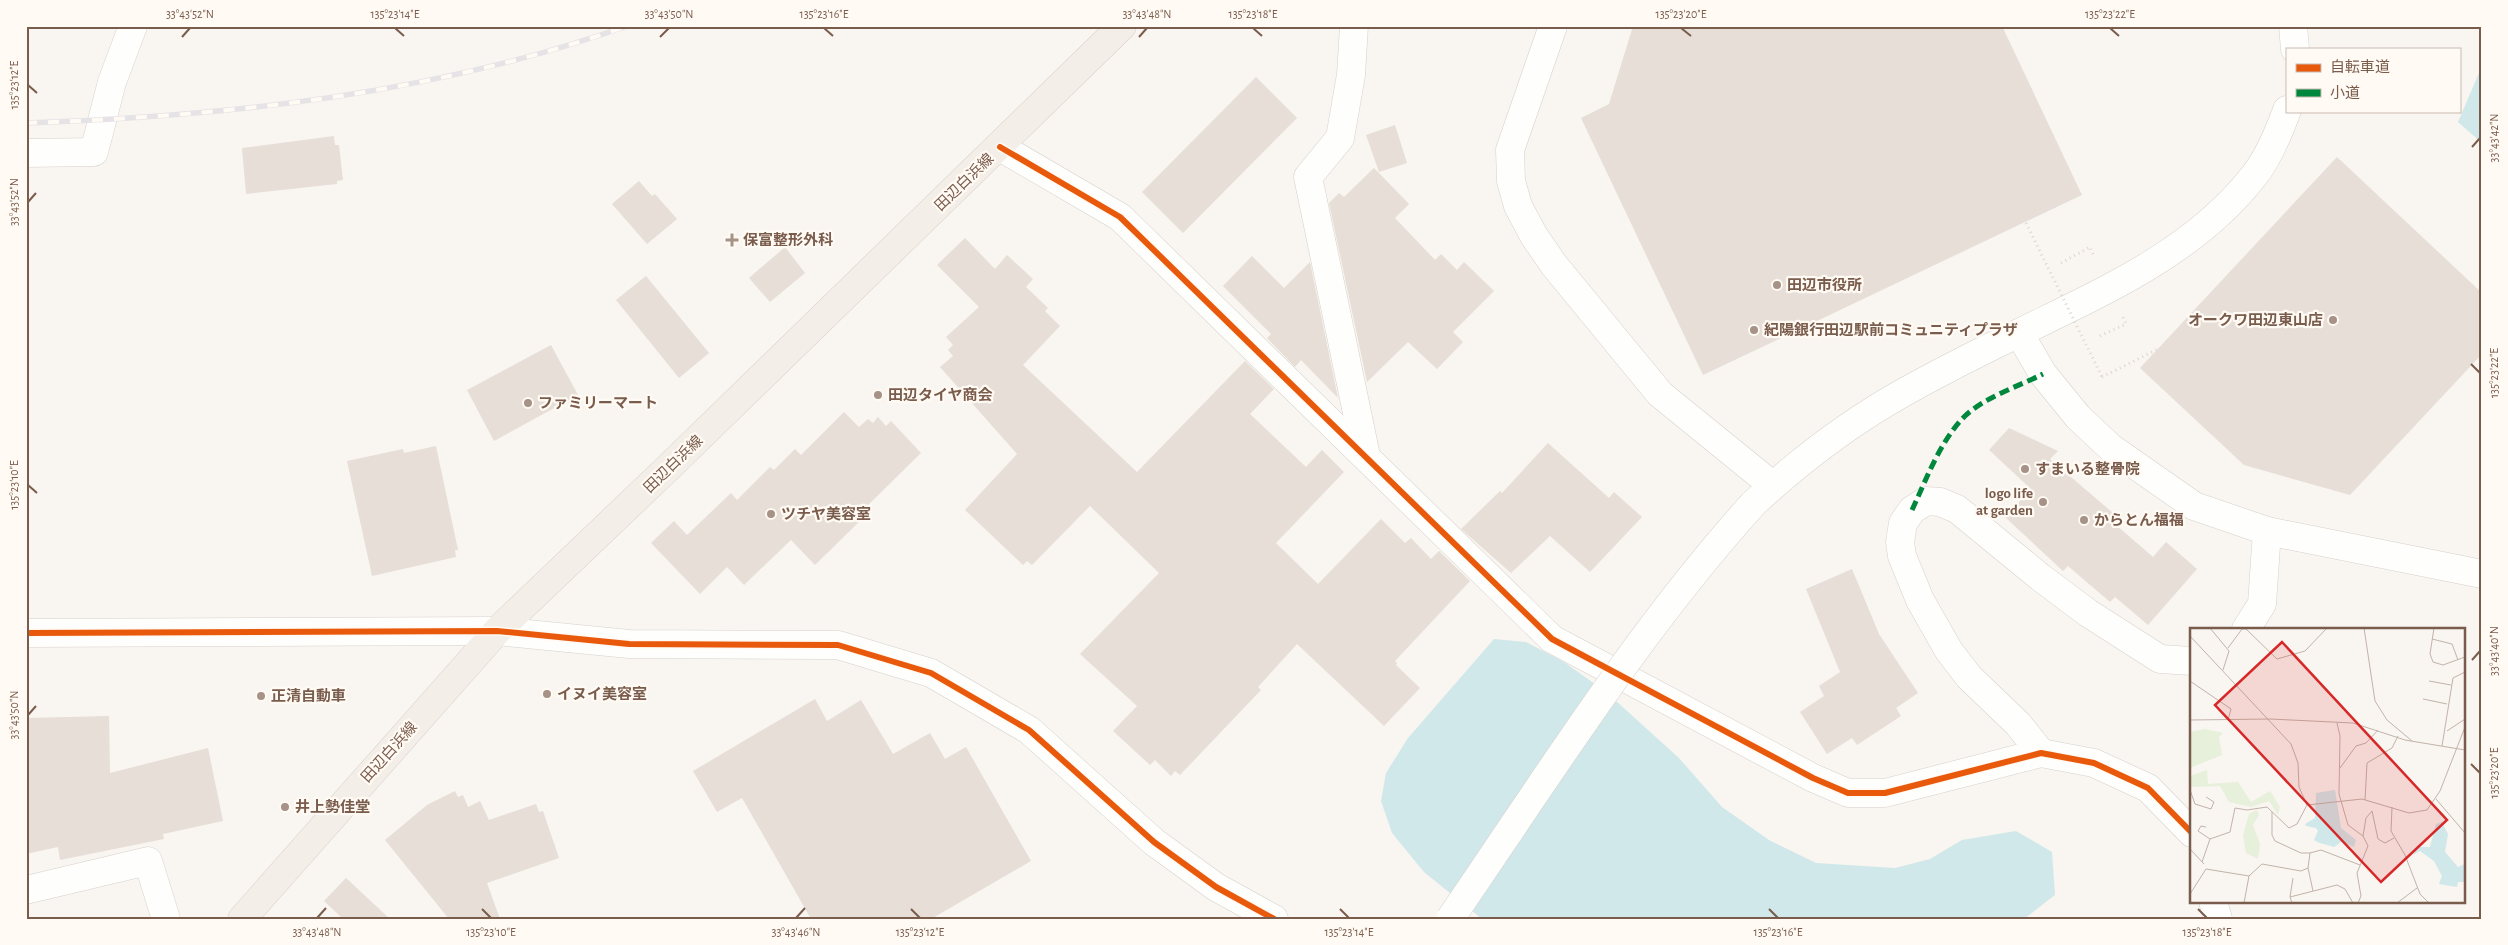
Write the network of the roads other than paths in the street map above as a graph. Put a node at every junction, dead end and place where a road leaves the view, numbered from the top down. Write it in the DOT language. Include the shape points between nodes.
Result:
graph roads {
  1 [pos="133,26"];
  2 [pos="1122,26"];
  3 [pos="1354,26"];
  4 [pos="1553,26"];
  5 [pos="2293,26"];
  6 [pos="2294,48"];
  7 [pos="2286,112"];
  8 [pos="1000,147"];
  9 [pos="26,153"];
  10 [pos="2019,333"];
  11 [pos="1366,456"];
  12 [pos="1772,485"];
  13 [pos="2267,531"];
  14 [pos="2482,574"];
  15 [pos="2247,628"];
  16 [pos="497,630"];
  17 [pos="26,633"];
  18 [pos="2190,661"];
  19 [pos="2041,753"];
  20 [pos="2190,831"];
  21 [pos="26,890"];
  22 [pos="2213,902"];
  23 [pos="166,919"];
  24 [pos="242,919"];
  25 [pos="1274,919"];
  26 [pos="1450,919"];
  27 [pos="2218,919"];
  1 -- 9 [label="street" via="112,82 94,152"];
  2 -- 8 [label="main road, 田辺白浜線"];
  3 -- 11 [label="street" via="1352,75 1340,138 1308,177"];
  4 -- 12 [label="street" via="1510,150 1511,181 1518,206 1554,265 1660,394"];
  5 -- 6 [label="street"];
  7 -- 10 [label="street" via="2271,148 2254,176 2220,214 2189,241 2137,273"];
  8 -- 11 [label="street" via="1120,217"];
  8 -- 16 [label="main road, 田辺白浜線"];
  10 -- 12 [label="street" via="1907,391 1815,451"];
  10 -- 13 [label="street" via="2043,374 2078,417 2111,448 2194,506"];
  11 -- 19 [label="street" via="1552,639 1813,778 1848,793 1885,793"];
  12 -- 26 [label="street, bridge" via="1712,549 1606,692"];
  13 -- 14 [label="street"];
  13 -- 15 [label="street" via="2262,604"];
  16 -- 17 [label="street"];
  16 -- 24 [label="main road, 田辺白浜線"];
  16 -- 25 [label="street" via="629,644 838,646 932,673 1029,730 1154,842 1216,887"];
  18 -- 19 [label="street" via="2160,659 2088,613 1957,509 1940,502 1926,501 1912,510 1903,524 1900,542 1902,556 1920,600 1949,651 1969,677 2018,724"];
  19 -- 20 [label="street" via="2094,763 2148,788"];
  21 -- 23 [label="street" via="148,861"];
  22 -- 27 [label="street"];
}
